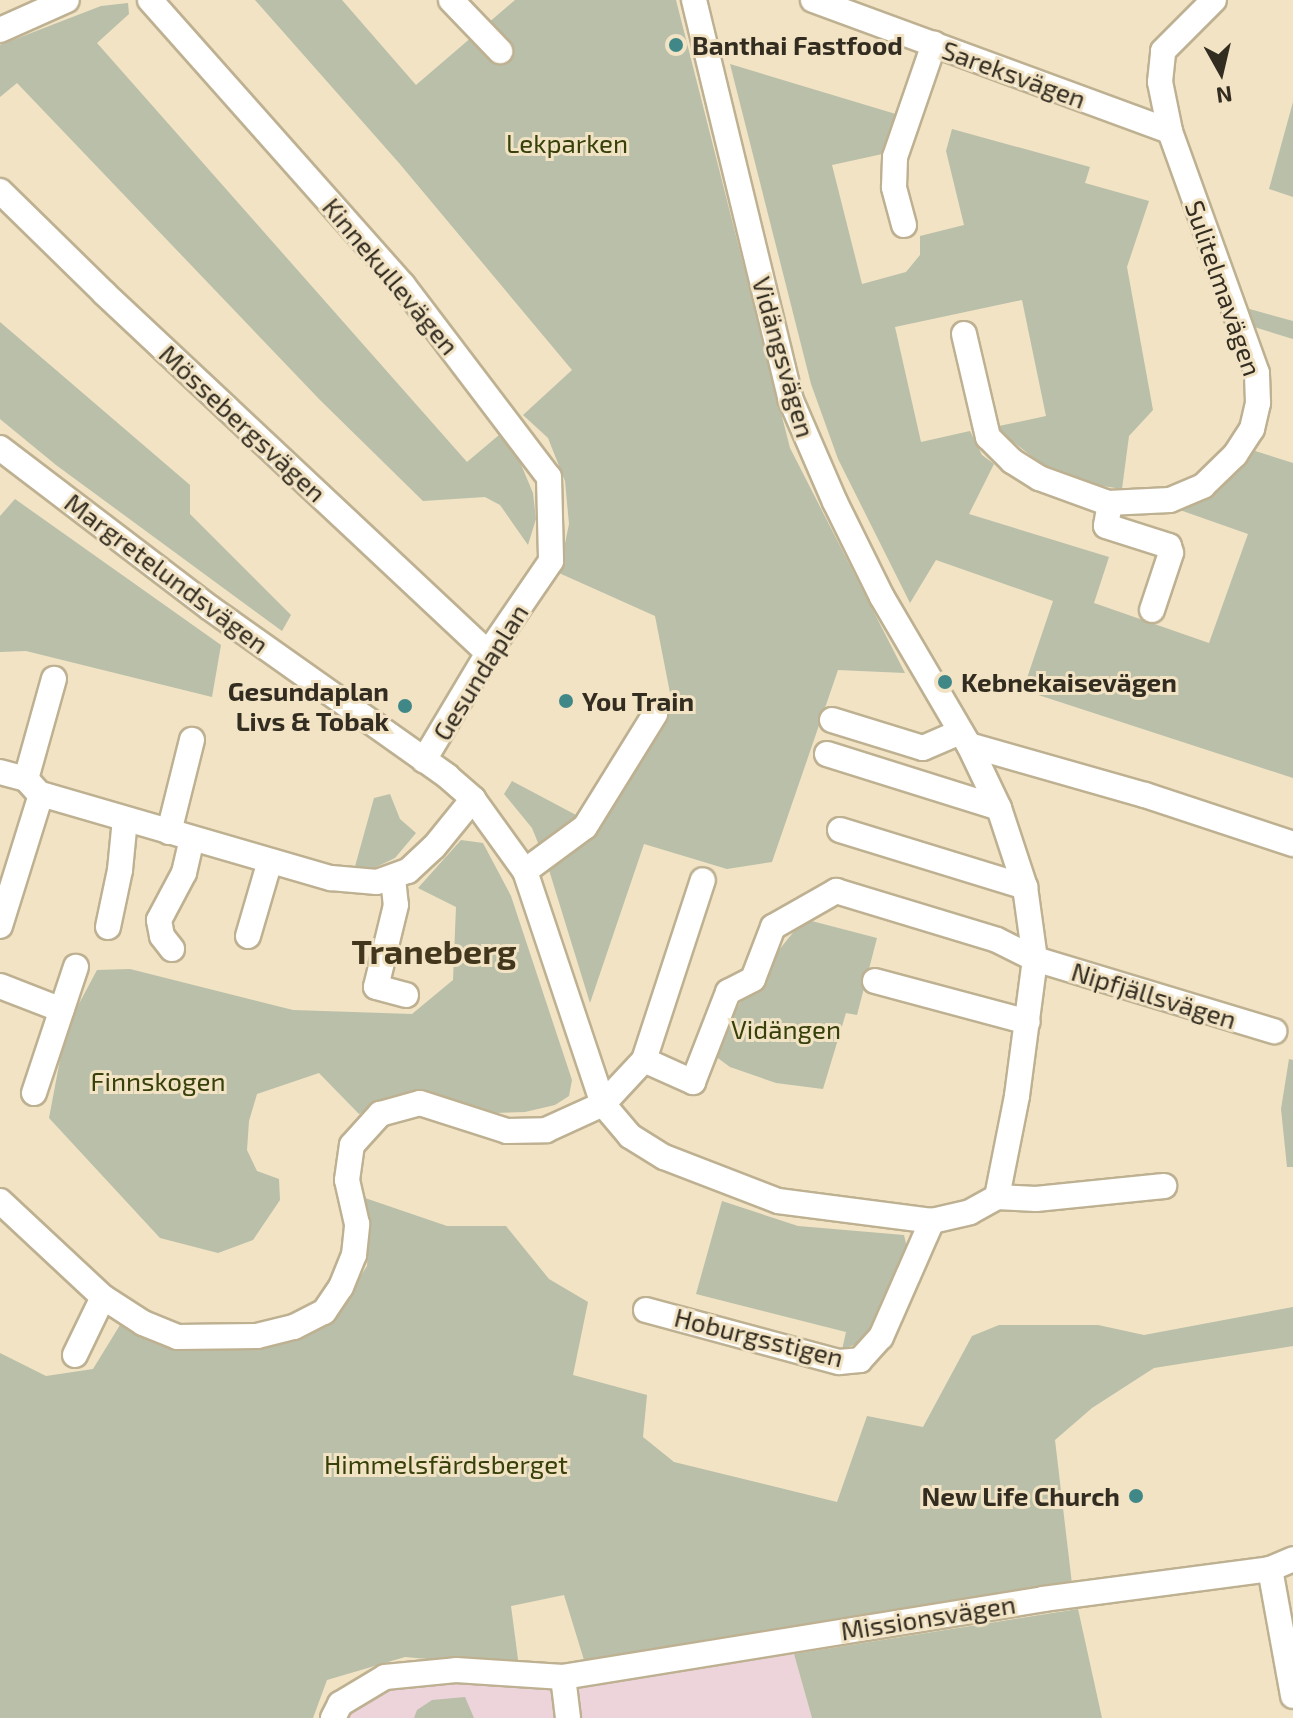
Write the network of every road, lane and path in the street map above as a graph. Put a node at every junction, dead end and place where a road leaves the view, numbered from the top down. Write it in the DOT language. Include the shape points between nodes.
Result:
graph roads {
  1 [pos="67,0"];
  2 [pos="150,0"];
  3 [pos="451,0"];
  4 [pos="694,0"];
  5 [pos="813,0"];
  6 [pos="1214,0"];
  7 [pos="0,30"];
  8 [pos="934,44"];
  9 [pos="500,51"];
  10 [pos="1170,131"];
  11 [pos="0,191"];
  12 [pos="904,225"];
  13 [pos="964,334"];
  14 [pos="0,448"];
  15 [pos="1110,503"];
  16 [pos="537,584"];
  17 [pos="1152,610"];
  18 [pos="488,653"];
  19 [pos="54,679"];
  20 [pos="655,714"];
  21 [pos="832,720"];
  22 [pos="965,738"];
  23 [pos="192,740"];
  24 [pos="827,754"];
  25 [pos="424,760"];
  26 [pos="0,772"];
  27 [pos="34,787"];
  28 [pos="473,799"];
  29 [pos="999,808"];
  30 [pos="125,819"];
  31 [pos="840,830"];
  32 [pos="180,835"];
  33 [pos="1293,844"];
  34 [pos="11,850"];
  35 [pos="270,861"];
  36 [pos="525,871"];
  37 [pos="393,878"];
  38 [pos="703,880"];
  39 [pos="1025,887"];
  40 [pos="0,926"];
  41 [pos="108,927"];
  42 [pos="248,936"];
  43 [pos="172,949"];
  44 [pos="1035,959"];
  45 [pos="76,967"];
  46 [pos="875,981"];
  47 [pos="0,986"];
  48 [pos="406,995"];
  49 [pos="62,1010"];
  50 [pos="1028,1022"];
  51 [pos="1274,1031"];
  52 [pos="644,1060"];
  53 [pos="34,1093"];
  54 [pos="603,1104"];
  55 [pos="1164,1186"];
  56 [pos="997,1197"];
  57 [pos="0,1201"];
  58 [pos="932,1221"];
  59 [pos="103,1297"];
  60 [pos="646,1310"];
  61 [pos="75,1355"];
  62 [pos="1293,1559"];
  63 [pos="1270,1569"];
  64 [pos="563,1677"];
  65 [pos="1293,1696"];
  66 [pos="333,1718"];
  67 [pos="568,1718"];
  1 -- 7 [label="street"];
  2 -- 16 [label="street, Kinnekullevägen" via="403,285 549,477 551,561"];
  3 -- 9 [label="street"];
  4 -- 22 [label="street, Vidängsvägen" via="790,398 882,597"];
  5 -- 8 [label="street, Sareksvägen"];
  6 -- 10 [label="street, Sulitelmavägen" via="1163,51 1162,108"];
  8 -- 10 [label="street, Sareksvägen"];
  8 -- 12 [label="street" via="895,157 894,187"];
  10 -- 15 [label="street, Sulitelmavägen" via="1257,373 1258,403 1252,429 1235,455 1203,486 1170,500"];
  11 -- 18 [label="street, Mössebergsvägen"];
  13 -- 15 [label="street, Sulitelmavägen" via="988,437 1039,478"];
  14 -- 25 [label="street, Margretelundsvägen" via="210,608"];
  15 -- 17 [label="street" via="1106,526 1169,546"];
  16 -- 18 [label="street, Gesundaplan"];
  18 -- 25 [label="street, Gesundaplan"];
  19 -- 27 [label="street"];
  20 -- 36 [label="street" via="585,827"];
  21 -- 22 [label="street" via="923,748"];
  22 -- 29 [label="street, Vidängsvägen"];
  22 -- 33 [label="street"];
  23 -- 32 [label="street"];
  24 -- 29 [label="street"];
  25 -- 28 [label="street, Margretelundsvägen"];
  26 -- 27 [label="street"];
  27 -- 30 [label="street"];
  27 -- 34 [label="street"];
  28 -- 36 [label="street, Margretelundsvägen"];
  28 -- 37 [label="street" via="434,847"];
  29 -- 39 [label="street, Vidängsvägen"];
  30 -- 32 [label="street"];
  30 -- 41 [label="street"];
  31 -- 39 [label="street"];
  32 -- 35 [label="street"];
  32 -- 43 [label="street" via="184,873 159,920"];
  34 -- 40 [label="street"];
  35 -- 37 [label="street" via="331,878"];
  35 -- 42 [label="street"];
  36 -- 54 [label="street, Margretelundsvägen"];
  37 -- 48 [label="street" via="396,905 376,987"];
  38 -- 52 [label="street"];
  39 -- 44 [label="street, Vidängsvägen"];
  44 -- 50 [label="street, Vidängsvägen"];
  44 -- 51 [label="street, Nipfjällsvägen"];
  44 -- 52 [label="street" via="997,940 836,891 773,927 753,979 728,992 693,1082"];
  45 -- 49 [label="street"];
  46 -- 50 [label="street"];
  47 -- 49 [label="street"];
  49 -- 53 [label="street"];
  50 -- 56 [label="street, Vidängsvägen"];
  52 -- 54 [label="street"];
  54 -- 58 [label="street, Margretelundsvägen" via="630,1136 664,1157 778,1201"];
  54 -- 59 [label="street" via="567,1124 536,1131 507,1131 420,1103 380,1114 352,1145 347,1180 357,1224 354,1255 324,1312 294,1327 257,1336 177,1337"];
  55 -- 56 [label="street, Margretelundsvägen" via="1036,1199"];
  56 -- 58 [label="street, Margretelundsvägen" via="970,1212"];
  57 -- 59 [label="street"];
  58 -- 60 [label="street, Hoburgsstigen" via="881,1337 860,1360 839,1362"];
  59 -- 61 [label="street"];
  62 -- 63 [label="street, Missionsvägen"];
  63 -- 64 [label="street, Missionsvägen" via="1043,1599"];
  63 -- 65 [label="street"];
  64 -- 66 [label="street, Missionsvägen" via="456,1670 385,1677 340,1704"];
  64 -- 67 [label="street"];
}
